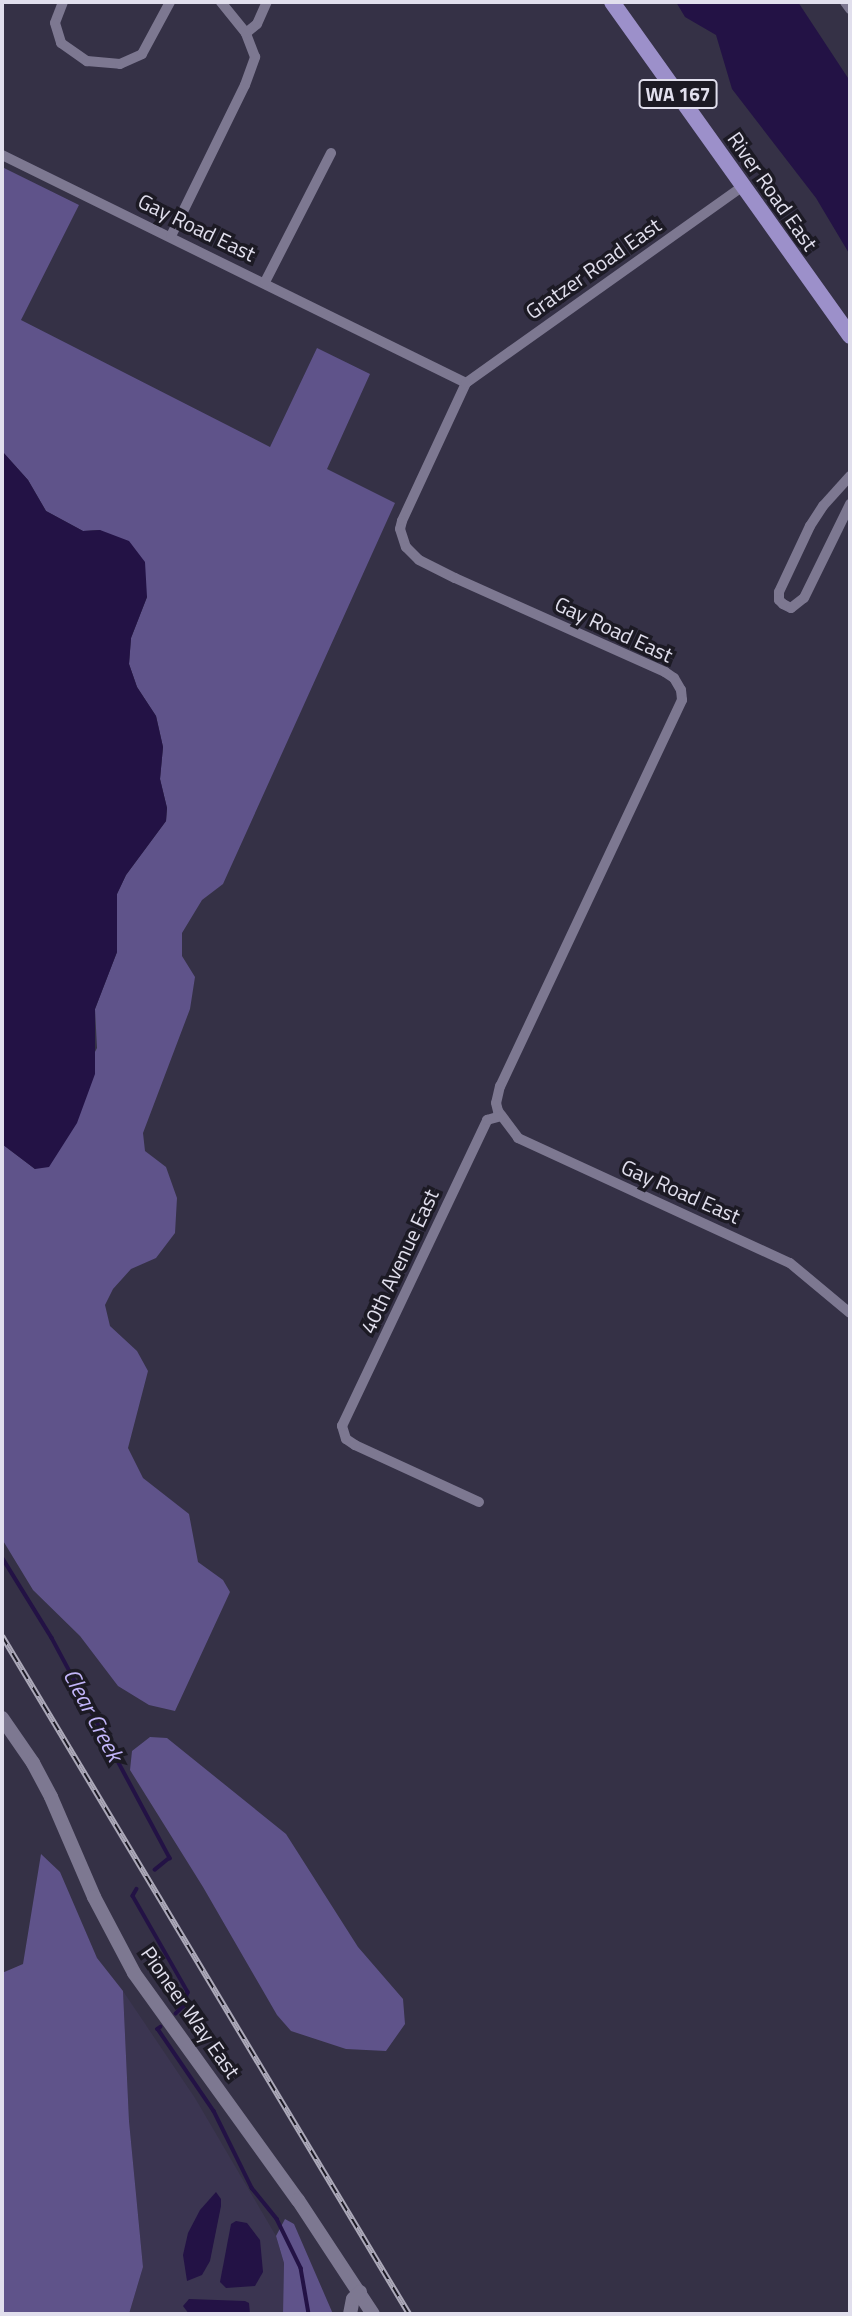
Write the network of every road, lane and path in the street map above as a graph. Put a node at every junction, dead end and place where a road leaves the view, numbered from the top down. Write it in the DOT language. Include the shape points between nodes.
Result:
graph roads {
  1 [pos="63,2"];
  2 [pos="170,2"];
  3 [pos="221,2"];
  4 [pos="267,2"];
  5 [pos="612,2"];
  6 [pos="845,2"];
  7 [pos="850,9"];
  8 [pos="246,33"];
  9 [pos="331,153"];
  10 [pos="2,155"];
  11 [pos="743,186"];
  12 [pos="171,236"];
  13 [pos="265,282"];
  14 [pos="850,337"];
  15 [pos="466,383"];
  16 [pos="850,476"];
  17 [pos="850,503"];
  18 [pos="501,1116"];
  19 [pos="850,1313"];
  20 [pos="479,1502"];
  21 [pos="2,1718"];
  22 [pos="360,2292"];
  23 [pos="350,2314"];
  24 [pos="373,2314"];
  1 -- 2 [label="street" via="55,30 61,43 87,61 120,64 135,59 147,47"];
  3 -- 8 [label="street"];
  4 -- 8 [label="street" via="257,24"];
  5 -- 11 [label="main road, River Road East / WA 167"];
  6 -- 7 [label="street"];
  8 -- 12 [label="street" via="255,57 245,85"];
  9 -- 13 [label="street"];
  10 -- 12 [label="street, Gay Road East"];
  11 -- 14 [label="main road, River Road East / WA 167"];
  11 -- 15 [label="street, Gratzer Road East"];
  12 -- 13 [label="street, Gay Road East"];
  13 -- 15 [label="street, Gay Road East"];
  15 -- 18 [label="street, Gay Road East" via="402,521 406,547 419,560 455,578 665,672 674,678 682,700 500,1086 496,1103"];
  16 -- 17 [label="street" via="810,526 779,592 783,604 790,608 804,598"];
  18 -- 19 [label="street, Gay Road East" via="512,1132 529,1144 790,1264"];
  18 -- 20 [label="street, 40th Avenue East" via="487,1120 342,1426 355,1445"];
  21 -- 22 [label="main road, Pioneer Way East" via="45,1786 98,1906 134,1973"];
  22 -- 23 [label="main road"];
  22 -- 24 [label="main road, Pioneer Way East"];
}
